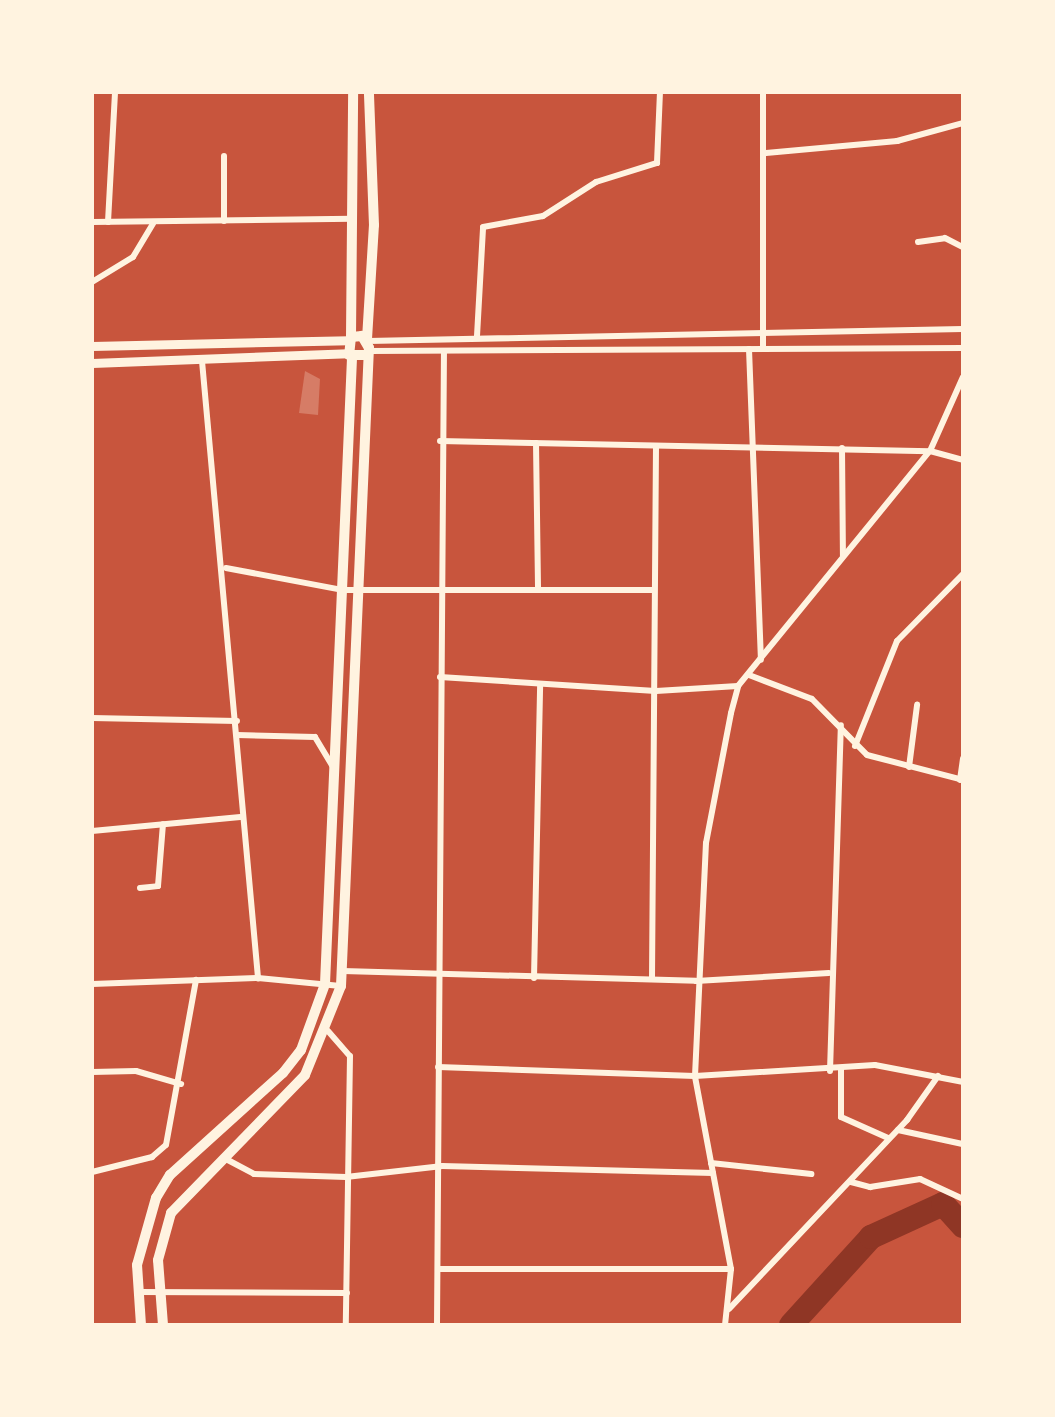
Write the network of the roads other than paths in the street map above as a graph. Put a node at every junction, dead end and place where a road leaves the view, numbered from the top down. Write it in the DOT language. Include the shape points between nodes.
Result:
graph roads {
  1 [pos="115,92"];
  2 [pos="353,92"];
  3 [pos="369,92"];
  4 [pos="660,92"];
  5 [pos="763,92"];
  6 [pos="963,123"];
  7 [pos="766,153"];
  8 [pos="224,156"];
  9 [pos="357,219"];
  10 [pos="224,221"];
  11 [pos="92,222"];
  12 [pos="108,222"];
  13 [pos="153,224"];
  14 [pos="918,242"];
  15 [pos="963,247"];
  16 [pos="92,282"];
  17 [pos="963,329"];
  18 [pos="764,334"];
  19 [pos="477,336"];
  20 [pos="350,338"];
  21 [pos="92,346"];
  22 [pos="367,347"];
  23 [pos="763,348"];
  24 [pos="963,348"];
  25 [pos="749,349"];
  26 [pos="444,353"];
  27 [pos="350,355"];
  28 [pos="202,361"];
  29 [pos="92,363"];
  30 [pos="963,377"];
  31 [pos="440,441"];
  32 [pos="536,443"];
  33 [pos="656,447"];
  34 [pos="749,447"];
  35 [pos="842,448"];
  36 [pos="930,451"];
  37 [pos="963,460"];
  38 [pos="843,557"];
  39 [pos="226,568"];
  40 [pos="963,574"];
  41 [pos="437,589"];
  42 [pos="342,590"];
  43 [pos="359,590"];
  44 [pos="538,590"];
  45 [pos="653,590"];
  46 [pos="761,660"];
  47 [pos="749,675"];
  48 [pos="440,677"];
  49 [pos="540,685"];
  50 [pos="738,686"];
  51 [pos="656,691"];
  52 [pos="917,705"];
  53 [pos="92,718"];
  54 [pos="237,721"];
  55 [pos="841,725"];
  56 [pos="237,735"];
  57 [pos="855,746"];
  58 [pos="963,758"];
  59 [pos="909,767"];
  60 [pos="334,769"];
  61 [pos="962,780"];
  62 [pos="240,817"];
  63 [pos="163,824"];
  64 [pos="92,831"];
  65 [pos="140,888"];
  66 [pos="343,971"];
  67 [pos="829,973"];
  68 [pos="437,975"];
  69 [pos="258,978"];
  70 [pos="534,978"];
  71 [pos="652,979"];
  72 [pos="196,980"];
  73 [pos="696,981"];
  74 [pos="92,984"];
  75 [pos="325,984"];
  76 [pos="341,986"];
  77 [pos="328,1031"];
  78 [pos="438,1067"];
  79 [pos="841,1069"];
  80 [pos="830,1071"];
  81 [pos="92,1072"];
  82 [pos="695,1076"];
  83 [pos="938,1076"];
  84 [pos="963,1082"];
  85 [pos="181,1084"];
  86 [pos="898,1130"];
  87 [pos="888,1138"];
  88 [pos="963,1144"];
  89 [pos="221,1156"];
  90 [pos="711,1163"];
  91 [pos="442,1166"];
  92 [pos="92,1172"];
  93 [pos="713,1173"];
  94 [pos="811,1174"];
  95 [pos="346,1177"];
  96 [pos="851,1182"];
  97 [pos="963,1199"];
  98 [pos="440,1269"];
  99 [pos="731,1269"];
  100 [pos="159,1291"];
  101 [pos="138,1292"];
  102 [pos="347,1293"];
  103 [pos="729,1309"];
  104 [pos="141,1325"];
  105 [pos="163,1325"];
  106 [pos="346,1325"];
  107 [pos="437,1325"];
  108 [pos="725,1325"];
  1 -- 12 [label="street"];
  2 -- 9 [label="main road"];
  3 -- 22 [label="main road" via="374,225"];
  4 -- 19 [label="street" via="657,163 596,182 543,216 483,227"];
  5 -- 7 [label="street"];
  6 -- 7 [label="street" via="897,141"];
  7 -- 18 [label="street"];
  8 -- 10 [label="street"];
  9 -- 10 [label="street"];
  9 -- 20 [label="main road"];
  10 -- 13 [label="street"];
  11 -- 12 [label="street"];
  12 -- 13 [label="street"];
  13 -- 16 [label="street" via="133,257"];
  14 -- 15 [label="street" via="945,238"];
  17 -- 18 [label="street"];
  18 -- 19 [label="street"];
  18 -- 23 [label="street"];
  19 -- 22 [label="street"];
  20 -- 21 [label="main road"];
  20 -- 22 [label="main road"];
  20 -- 27 [label="main road"];
  22 -- 26 [label="street"];
  22 -- 27 [label="main road"];
  22 -- 43 [label="main road"];
  23 -- 24 [label="street"];
  23 -- 25 [label="street"];
  25 -- 26 [label="street"];
  25 -- 34 [label="street"];
  26 -- 31 [label="street"];
  27 -- 28 [label="main road"];
  27 -- 42 [label="main road"];
  28 -- 29 [label="main road"];
  28 -- 39 [label="street"];
  30 -- 36 [label="street"];
  31 -- 32 [label="street"];
  31 -- 41 [label="street"];
  32 -- 33 [label="street"];
  32 -- 44 [label="street"];
  33 -- 34 [label="street"];
  33 -- 45 [label="street"];
  34 -- 35 [label="street"];
  34 -- 46 [label="street"];
  35 -- 36 [label="street"];
  35 -- 38 [label="street"];
  36 -- 37 [label="street"];
  36 -- 38 [label="street"];
  38 -- 46 [label="street"];
  39 -- 42 [label="street"];
  39 -- 54 [label="street"];
  40 -- 57 [label="street" via="897,641"];
  41 -- 43 [label="street"];
  41 -- 44 [label="street"];
  41 -- 48 [label="street"];
  42 -- 43 [label="street"];
  42 -- 60 [label="main road"];
  43 -- 66 [label="main road"];
  44 -- 45 [label="street"];
  45 -- 51 [label="street"];
  46 -- 47 [label="street"];
  47 -- 50 [label="street"];
  47 -- 55 [label="street" via="812,699"];
  48 -- 49 [label="street"];
  48 -- 68 [label="street"];
  49 -- 51 [label="street"];
  49 -- 70 [label="street"];
  50 -- 51 [label="street"];
  50 -- 73 [label="street" via="706,843"];
  51 -- 71 [label="street"];
  52 -- 59 [label="street"];
  53 -- 54 [label="street"];
  54 -- 56 [label="street"];
  55 -- 57 [label="street"];
  55 -- 67 [label="street"];
  56 -- 60 [label="street" via="315,737"];
  56 -- 62 [label="street"];
  57 -- 59 [label="street"];
  58 -- 61 [label="street"];
  59 -- 61 [label="street"];
  60 -- 75 [label="main road"];
  62 -- 63 [label="street"];
  62 -- 69 [label="street"];
  63 -- 64 [label="street"];
  63 -- 65 [label="street" via="158,886"];
  66 -- 68 [label="street"];
  66 -- 76 [label="main road"];
  67 -- 73 [label="street"];
  67 -- 80 [label="street"];
  68 -- 70 [label="street"];
  68 -- 78 [label="street"];
  69 -- 72 [label="street"];
  69 -- 75 [label="street"];
  70 -- 71 [label="street"];
  71 -- 73 [label="street"];
  72 -- 74 [label="street"];
  72 -- 85 [label="street"];
  73 -- 82 [label="street"];
  75 -- 76 [label="street"];
  75 -- 101 [label="main road" via="301,1050 283,1073 170,1175 156,1198 140,1236"];
  76 -- 77 [label="main road"];
  77 -- 89 [label="main road" via="305,1075"];
  77 -- 95 [label="street" via="350,1056"];
  78 -- 82 [label="street"];
  78 -- 91 [label="street"];
  79 -- 80 [label="street"];
  79 -- 83 [label="street" via="875,1065"];
  79 -- 87 [label="street" via="841,1117"];
  80 -- 82 [label="street"];
  81 -- 85 [label="street" via="136,1071"];
  82 -- 90 [label="street"];
  83 -- 84 [label="street"];
  83 -- 86 [label="street"];
  85 -- 92 [label="street" via="159,1152"];
  86 -- 87 [label="street"];
  86 -- 88 [label="street"];
  87 -- 96 [label="street"];
  89 -- 95 [label="street" via="254,1174"];
  89 -- 100 [label="main road" via="171,1213"];
  90 -- 93 [label="street"];
  90 -- 94 [label="street"];
  91 -- 93 [label="street"];
  91 -- 95 [label="street"];
  91 -- 98 [label="street"];
  93 -- 99 [label="street"];
  95 -- 102 [label="street"];
  96 -- 97 [label="street" via="870,1187 920,1179"];
  96 -- 103 [label="street"];
  98 -- 99 [label="street"];
  98 -- 107 [label="street"];
  99 -- 103 [label="street"];
  100 -- 101 [label="street"];
  100 -- 102 [label="street"];
  100 -- 105 [label="main road"];
  101 -- 104 [label="main road"];
  102 -- 106 [label="street"];
  103 -- 108 [label="street"];
}
